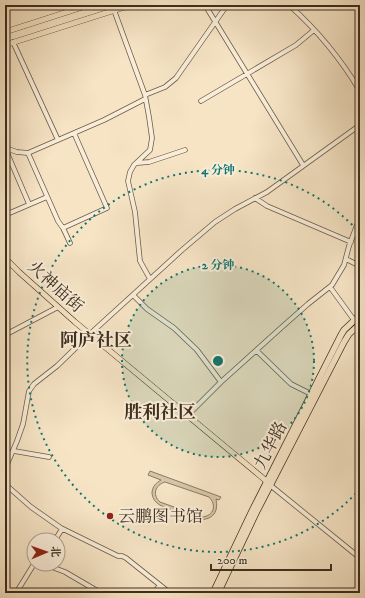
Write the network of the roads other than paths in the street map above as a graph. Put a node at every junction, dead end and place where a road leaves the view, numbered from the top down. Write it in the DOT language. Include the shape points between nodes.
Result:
graph roads {
  1 [pos="88,5"];
  2 [pos="131,5"];
  3 [pos="205,5"];
  4 [pos="227,5"];
  5 [pos="289,5"];
  6 [pos="114,10"];
  7 [pos="216,22"];
  8 [pos="314,30"];
  9 [pos="5,32"];
  10 [pos="13,42"];
  11 [pos="5,45"];
  12 [pos="247,74"];
  13 [pos="360,91"];
  14 [pos="145,97"];
  15 [pos="201,101"];
  16 [pos="360,125"];
  17 [pos="74,133"];
  18 [pos="58,140"];
  19 [pos="5,148"];
  20 [pos="185,150"];
  21 [pos="28,153"];
  22 [pos="137,163"];
  23 [pos="303,165"];
  24 [pos="47,197"];
  25 [pos="255,198"];
  26 [pos="29,204"];
  27 [pos="5,215"];
  28 [pos="357,225"];
  29 [pos="63,228"];
  30 [pos="351,242"];
  31 [pos="70,243"];
  32 [pos="5,258"];
  33 [pos="346,259"];
  34 [pos="360,266"];
  35 [pos="150,279"];
  36 [pos="330,287"];
  37 [pos="133,295"];
  38 [pos="58,307"];
  39 [pos="360,315"];
  40 [pos="354,320"];
  41 [pos="359,327"];
  42 [pos="90,334"];
  43 [pos="5,335"];
  44 [pos="257,351"];
  45 [pos="221,382"];
  46 [pos="311,394"];
  47 [pos="188,416"];
  48 [pos="14,451"];
  49 [pos="49,457"];
  50 [pos="5,469"];
  51 [pos="269,483"];
  52 [pos="5,484"];
  53 [pos="62,529"];
  54 [pos="60,532"];
  55 [pos="360,558"];
  56 [pos="29,572"];
  57 [pos="65,572"];
  58 [pos="160,585"];
  59 [pos="167,592"];
  60 [pos="16,593"];
  61 [pos="101,593"];
  62 [pos="154,593"];
  63 [pos="213,593"];
  64 [pos="218,593"];
  1 -- 9 [label="main road"];
  2 -- 6 [label="main road"];
  3 -- 7 [label="street"];
  4 -- 7 [label="street"];
  5 -- 8 [label="street"];
  6 -- 10 [label="main road"];
  6 -- 14 [label="street"];
  7 -- 12 [label="street"];
  7 -- 14 [label="street" via="176,78"];
  8 -- 12 [label="street" via="296,45"];
  8 -- 13 [label="street"];
  10 -- 11 [label="main road"];
  10 -- 18 [label="street"];
  12 -- 15 [label="street"];
  12 -- 23 [label="street"];
  14 -- 17 [label="street"];
  14 -- 22 [label="street" via="152,138 148,153"];
  16 -- 23 [label="street"];
  17 -- 18 [label="street"];
  17 -- 29 [label="street" via="107,208"];
  18 -- 21 [label="street"];
  19 -- 21 [label="street"];
  19 -- 26 [label="street"];
  20 -- 22 [label="street" via="149,162"];
  21 -- 24 [label="street"];
  22 -- 35 [label="street" via="131,170 128,181 135,212 140,261"];
  23 -- 25 [label="street"];
  24 -- 26 [label="street"];
  24 -- 29 [label="street"];
  25 -- 30 [label="street" via="267,206"];
  25 -- 35 [label="street" via="215,222"];
  26 -- 27 [label="street"];
  28 -- 30 [label="street"];
  29 -- 31 [label="street"];
  30 -- 33 [label="street"];
  32 -- 38 [label="main road, 火神庙街"];
  33 -- 34 [label="street"];
  33 -- 36 [label="street" via="339,276"];
  35 -- 37 [label="street"];
  36 -- 40 [label="street"];
  36 -- 44 [label="street"];
  37 -- 42 [label="street"];
  37 -- 45 [label="street" via="197,350"];
  38 -- 42 [label="main road, 火神庙街"];
  38 -- 43 [label="street"];
  39 -- 40 [label="highway, 九华路"];
  40 -- 41 [label="main road"];
  40 -- 46 [label="highway, 九华路" via="344,330"];
  41 -- 51 [label="highway, 九华路" via="344,342"];
  42 -- 47 [label="main road, 火神庙街"];
  42 -- 48 [label="street" via="31,387"];
  44 -- 45 [label="street"];
  44 -- 46 [label="street" via="291,384"];
  45 -- 47 [label="street"];
  46 -- 51 [label="highway, 九华路"];
  47 -- 51 [label="main road, 火神庙街"];
  48 -- 49 [label="street"];
  48 -- 50 [label="street"];
  51 -- 55 [label="street"];
  51 -- 63 [label="highway, 九华路"];
  51 -- 64 [label="highway, 九华路"];
  52 -- 53 [label="street"];
  53 -- 54 [label="street"];
  53 -- 58 [label="street" via="126,558"];
  56 -- 60 [label="street"];
  57 -- 61 [label="street"];
  58 -- 59 [label="street"];
  58 -- 62 [label="street"];
}
